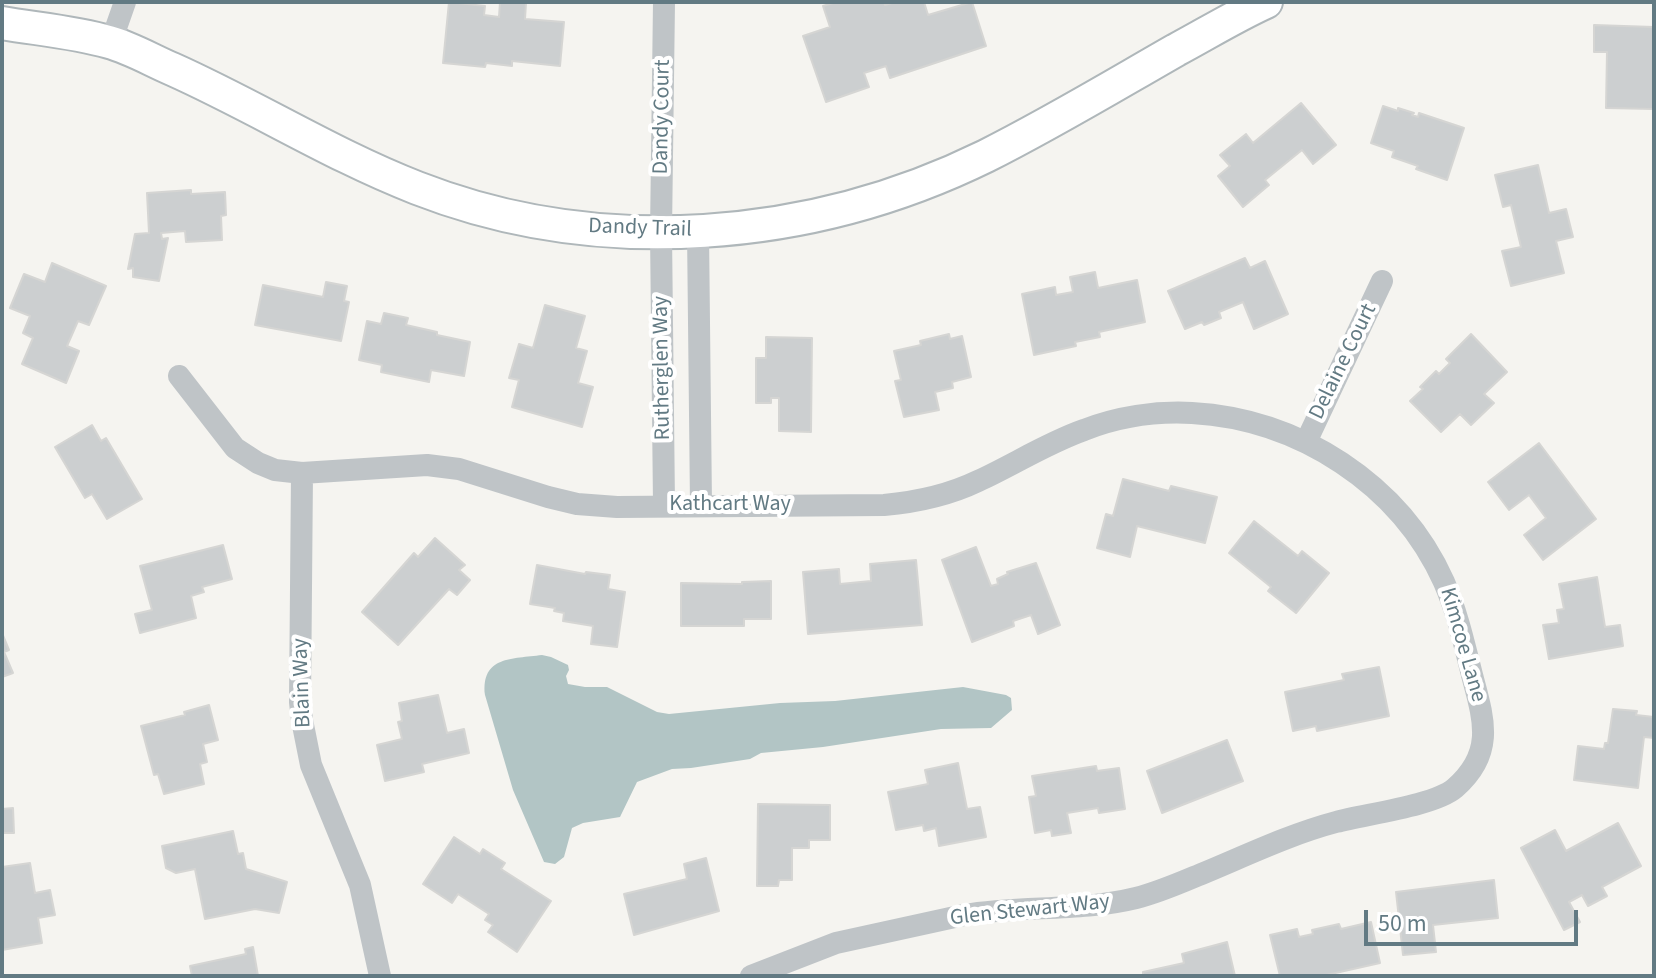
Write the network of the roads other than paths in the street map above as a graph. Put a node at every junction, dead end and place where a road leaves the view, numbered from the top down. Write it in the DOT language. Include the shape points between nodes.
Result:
graph roads {
  1 [pos="125,2"];
  2 [pos="664,2"];
  3 [pos="1265,2"];
  4 [pos="2,23"];
  5 [pos="111,42"];
  6 [pos="698,231"];
  7 [pos="661,232"];
  8 [pos="1382,281"];
  9 [pos="179,376"];
  10 [pos="1306,442"];
  11 [pos="302,473"];
  12 [pos="664,505"];
  13 [pos="701,505"];
  14 [pos="1476,762"];
  15 [pos="380,976"];
  16 [pos="751,976"];
  1 -- 5 [label="street"];
  2 -- 7 [label="street, Dandy Court"];
  3 -- 6 [label="street, Dandy Trail" via="942,176 831,212"];
  4 -- 5 [label="street, Dandy Trail"];
  5 -- 7 [label="street, Dandy Trail" via="426,191 517,217 596,230"];
  6 -- 7 [label="street, Dandy Trail"];
  6 -- 13 [label="street"];
  7 -- 12 [label="street, Rutherglen Way"];
  8 -- 10 [label="street, Delaine Court"];
  9 -- 11 [label="street, Kathcart Way" via="235,448 275,470"];
  10 -- 13 [label="street, Kathcart Way" via="1230,417 1149,415 1084,429 976,482 921,500 884,505"];
  10 -- 14 [label="street, Kimcoe Lane" via="1382,494 1417,535 1443,581 1458,618 1485,731"];
  11 -- 12 [label="street, Kathcart Way" via="427,465 459,469 577,504"];
  11 -- 15 [label="street, Blain Way" via="302,720 311,765 360,885"];
  12 -- 13 [label="street, Kathcart Way"];
  14 -- 16 [label="street, Glen Stewart Way" via="1452,791 1433,800 1308,830 1148,895 1089,907 964,915 836,943"];
}
